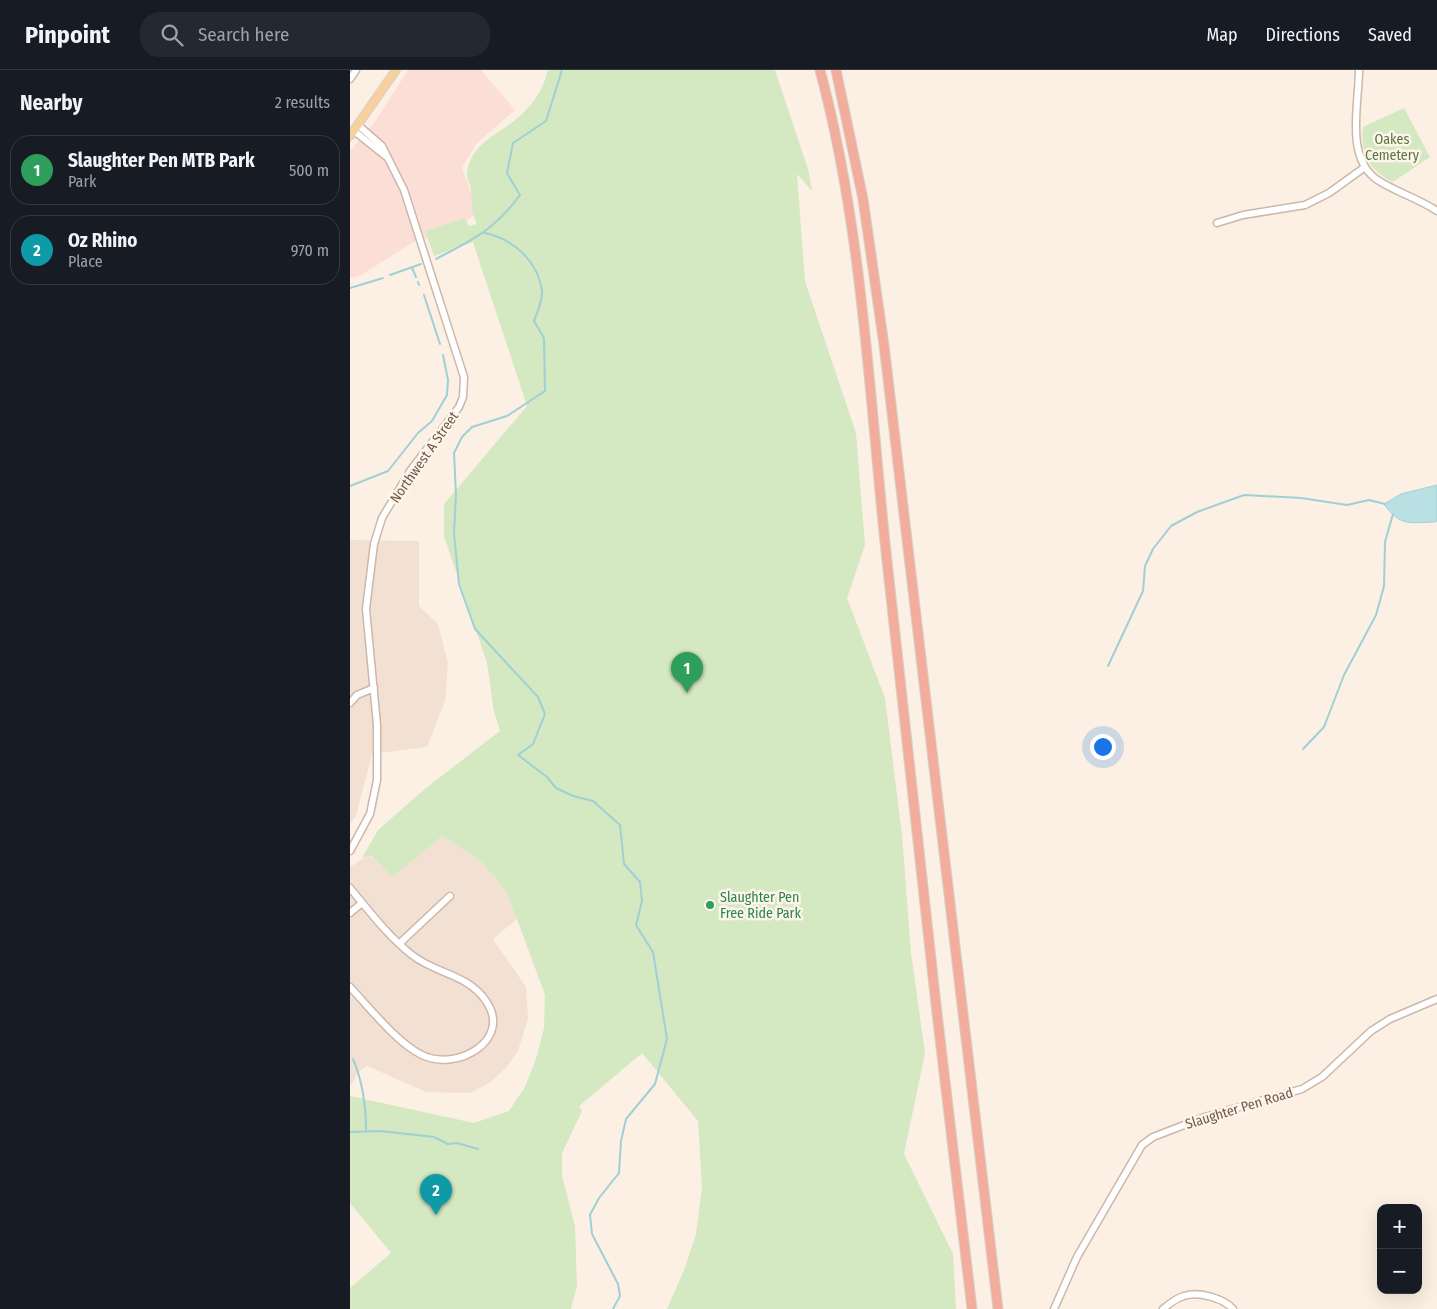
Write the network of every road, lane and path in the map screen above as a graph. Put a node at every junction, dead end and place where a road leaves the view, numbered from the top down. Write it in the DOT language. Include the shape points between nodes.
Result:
graph roads {
  1 [pos="356,70"];
  2 [pos="396,70"];
  3 [pos="820,70"];
  4 [pos="836,70"];
  5 [pos="1359,70"];
  6 [pos="350,79"];
  7 [pos="353,130"];
  8 [pos="1364,167"];
  9 [pos="1437,211"];
  10 [pos="1217,224"];
  11 [pos="374,688"];
  12 [pos="350,703"];
  13 [pos="350,851"];
  14 [pos="350,888"];
  15 [pos="450,896"];
  16 [pos="362,902"];
  17 [pos="350,912"];
  18 [pos="400,943"];
  19 [pos="350,988"];
  20 [pos="1437,998"];
  21 [pos="972,1309"];
  22 [pos="998,1309"];
  23 [pos="1054,1309"];
  24 [pos="1163,1309"];
  25 [pos="1233,1309"];
  1 -- 6 [label="street"];
  2 -- 7 [label="main road"];
  3 -- 21 [label="highway" via="841,168 861,293 890,585"];
  4 -- 22 [label="highway" via="863,199 884,345"];
  5 -- 8 [label="street" via="1358,147"];
  7 -- 11 [label="street, Northwest A Street" via="382,146 404,190 464,377 459,407 410,471 382,518 374,544 366,609"];
  8 -- 9 [label="street" via="1376,178"];
  8 -- 10 [label="street" via="1329,193 1305,205 1243,215"];
  11 -- 12 [label="street" via="357,695"];
  11 -- 13 [label="street, Northwest A Street" via="377,780 370,814"];
  14 -- 16 [label="street"];
  15 -- 18 [label="street"];
  16 -- 17 [label="street"];
  16 -- 18 [label="street"];
  18 -- 19 [label="street" via="424,964 474,987 487,1002 493,1017 493,1032 480,1046 459,1060 438,1060 421,1055"];
  20 -- 23 [label="street, Slaughter Pen Road" via="1371,1031 1322,1077 1302,1089 1168,1130 1142,1145 1077,1258"];
  24 -- 25 [label="street" via="1194,1294 1216,1298"];
}
